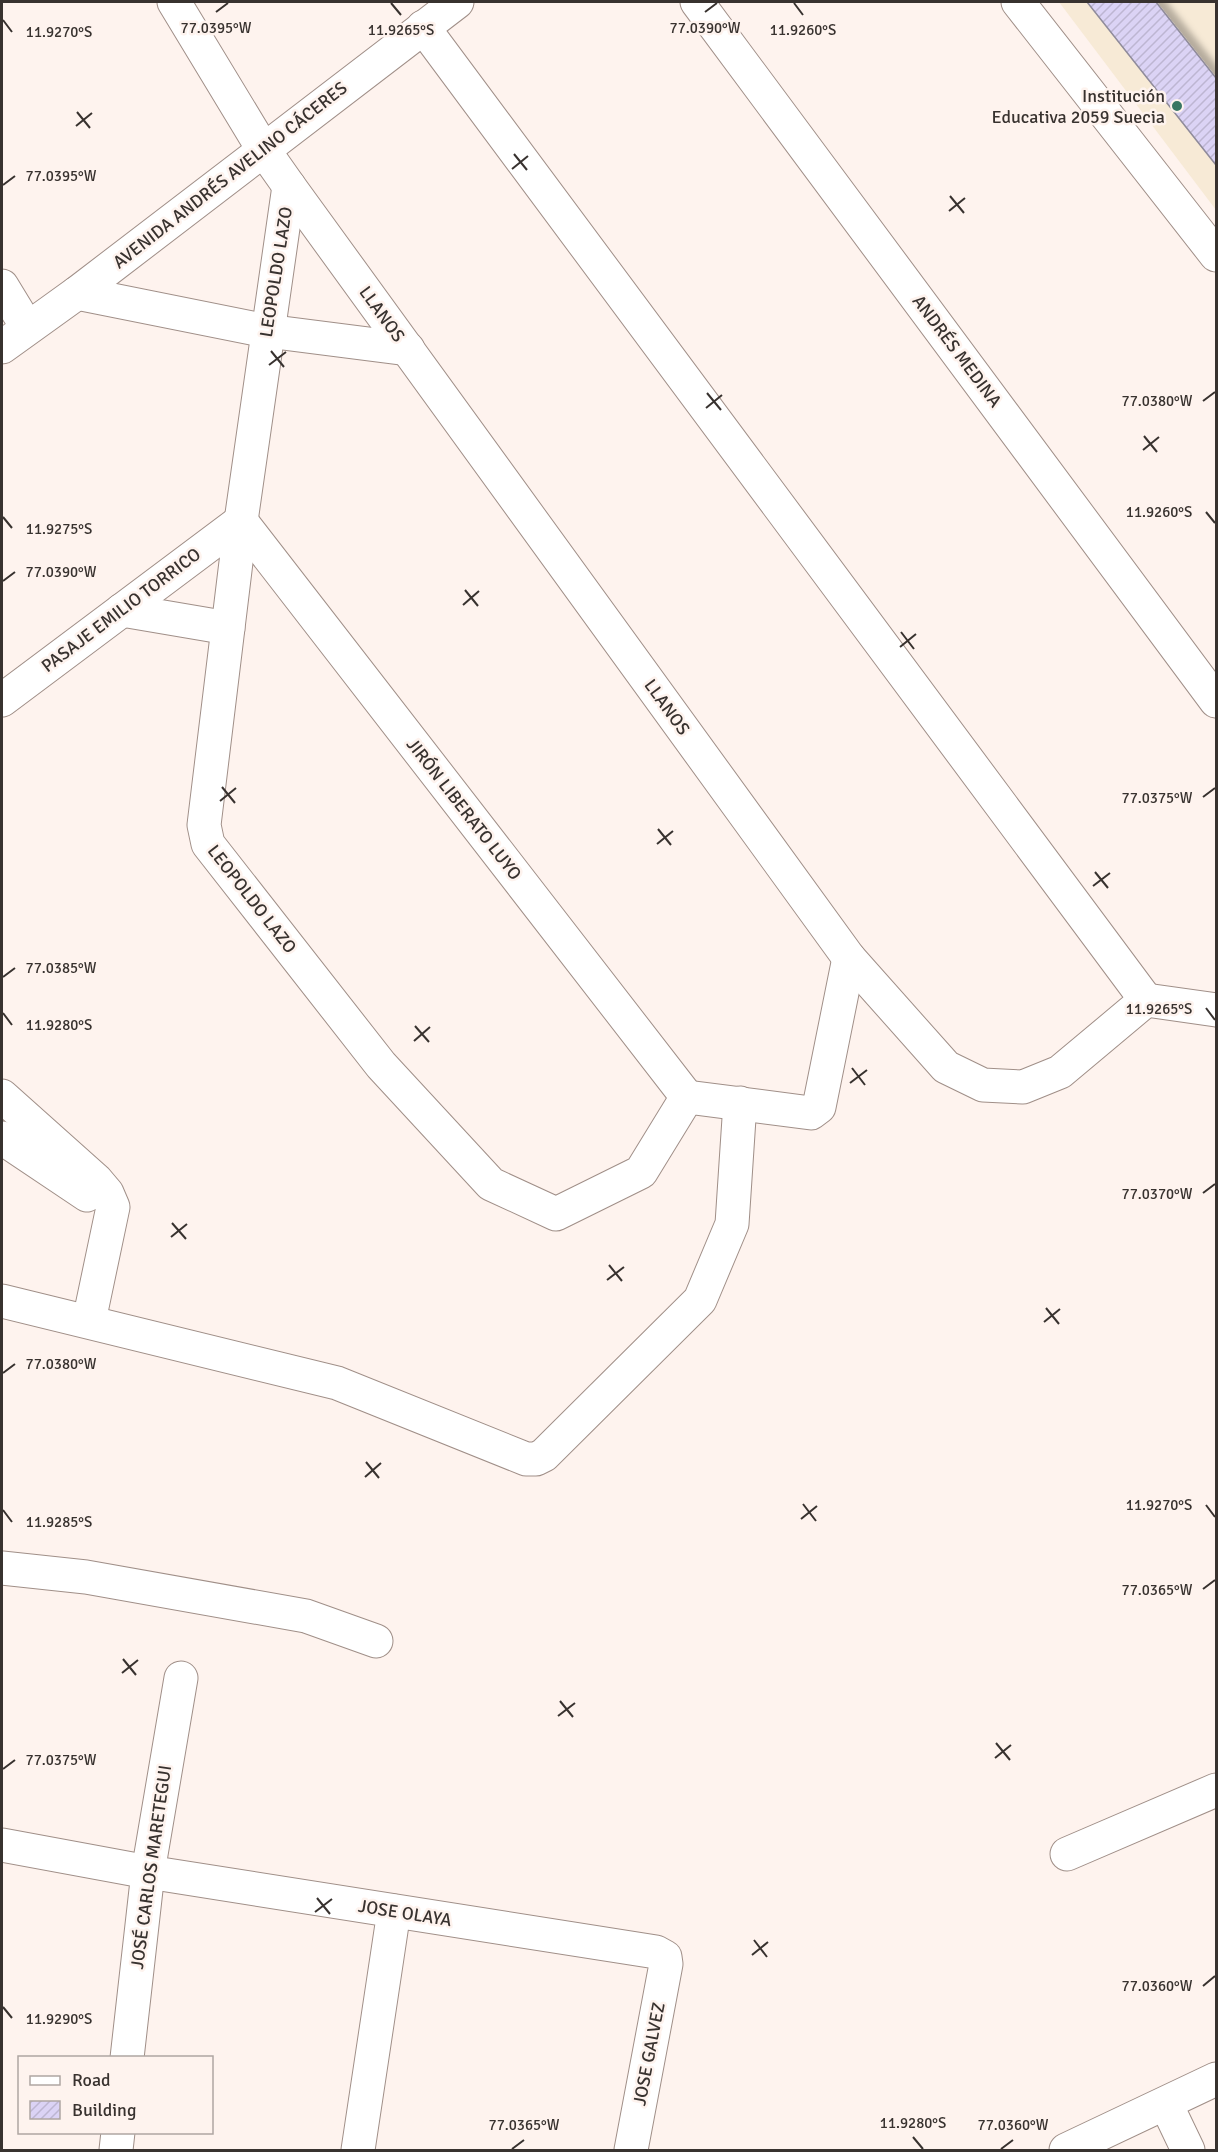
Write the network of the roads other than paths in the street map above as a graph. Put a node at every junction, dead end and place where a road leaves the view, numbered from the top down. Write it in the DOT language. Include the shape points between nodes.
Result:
graph roads {
  1 [pos="174,2"];
  2 [pos="457,2"];
  3 [pos="697,2"];
  4 [pos="1018,2"];
  5 [pos="423,27"];
  6 [pos="263,149"];
  7 [pos="290,186"];
  8 [pos="1216,255"];
  9 [pos="2,286"];
  10 [pos="77,293"];
  11 [pos="27,327"];
  12 [pos="267,331"];
  13 [pos="2,346"];
  14 [pos="408,349"];
  15 [pos="242,521"];
  16 [pos="122,610"];
  17 [pos="228,628"];
  18 [pos="2,700"];
  19 [pos="1216,701"];
  20 [pos="849,958"];
  21 [pos="1146,1000"];
  22 [pos="1216,1010"];
  23 [pos="2,1096"];
  24 [pos="687,1097"];
  25 [pos="740,1103"];
  26 [pos="2,1138"];
  27 [pos="113,1207"];
  28 [pos="2,1300"];
  29 [pos="89,1321"];
  30 [pos="2,1568"];
  31 [pos="376,1641"];
  32 [pos="181,1678"];
  33 [pos="1216,1790"];
  34 [pos="2,1845"];
  35 [pos="1067,1854"];
  36 [pos="148,1872"];
  37 [pos="394,1911"];
  38 [pos="665,1957"];
  39 [pos="127,2056"];
  40 [pos="1216,2079"];
  41 [pos="1166,2104"];
  42 [pos="118,2134"];
  43 [pos="116,2151"];
  44 [pos="358,2151"];
  45 [pos="630,2151"];
  46 [pos="1066,2151"];
  47 [pos="1188,2151"];
  1 -- 6 [label="street, LLANOS"];
  2 -- 5 [label="street, AVENIDA ANDRÉS AVELINO CÁCERES"];
  3 -- 19 [label="street, ANDRÉS MEDINA"];
  4 -- 8 [label="street"];
  5 -- 6 [label="street, AVENIDA ANDRÉS AVELINO CÁCERES"];
  5 -- 21 [label="street"];
  6 -- 7 [label="street, LLANOS"];
  6 -- 10 [label="street, AVENIDA ANDRÉS AVELINO CÁCERES"];
  7 -- 12 [label="street, LEOPOLDO LAZO"];
  7 -- 14 [label="street, LLANOS"];
  9 -- 11 [label="street"];
  10 -- 11 [label="street, AVENIDA ANDRÉS AVELINO CÁCERES"];
  10 -- 12 [label="street"];
  11 -- 13 [label="street, AVENIDA ANDRÉS AVELINO CÁCERES"];
  12 -- 14 [label="street"];
  12 -- 15 [label="street, LEOPOLDO LAZO"];
  14 -- 20 [label="street, LLANOS"];
  15 -- 16 [label="street, PASAJE EMILIO TORRICO"];
  15 -- 17 [label="street, LEOPOLDO LAZO"];
  15 -- 24 [label="street, JIRÓN LIBERATO LUYO"];
  16 -- 17 [label="street"];
  16 -- 18 [label="street, PASAJE EMILIO TORRICO"];
  17 -- 24 [label="street, LEOPOLDO LAZO" via="204,825 208,844 381,1065 491,1184 556,1214 641,1172"];
  20 -- 21 [label="street, LLANOS" via="946,1067 983,1085 1023,1087 1060,1072"];
  20 -- 25 [label="street" via="819,1107 811,1113"];
  21 -- 22 [label="street"];
  23 -- 27 [label="street" via="96,1180"];
  24 -- 25 [label="street"];
  25 -- 29 [label="street" via="732,1224 700,1300 536,1460 337,1383"];
  26 -- 27 [label="street" via="83,1193"];
  27 -- 29 [label="street"];
  28 -- 29 [label="street"];
  30 -- 31 [label="street" via="86,1577 296,1614"];
  32 -- 36 [label="street, JOSÉ CARLOS MARETEGUI"];
  33 -- 35 [label="street"];
  34 -- 36 [label="street, JOSE OLAYA"];
  36 -- 37 [label="street, JOSE OLAYA"];
  36 -- 39 [label="street, JOSÉ CARLOS MARETEGUI"];
  37 -- 38 [label="street, JOSE OLAYA" via="656,1952"];
  37 -- 44 [label="street"];
  38 -- 45 [label="street, JOSE GALVEZ"];
  40 -- 41 [label="street"];
  41 -- 46 [label="street"];
  41 -- 47 [label="street"];
  42 -- 43 [label="street"];
}
